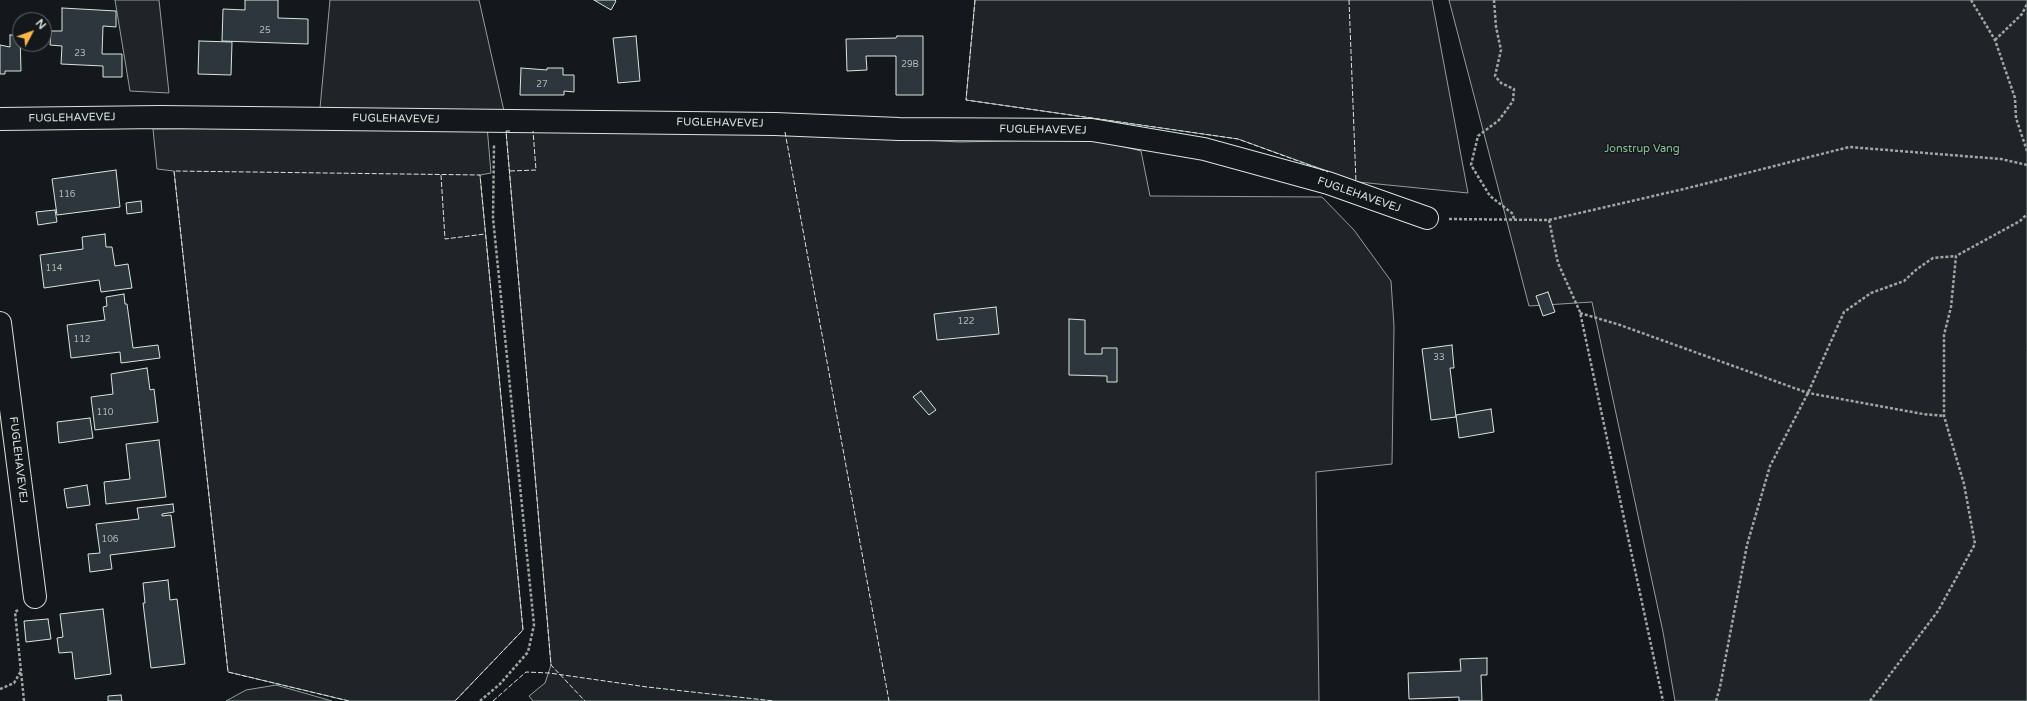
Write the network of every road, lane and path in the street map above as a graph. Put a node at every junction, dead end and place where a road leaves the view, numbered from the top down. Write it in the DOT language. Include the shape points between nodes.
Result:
graph roads {
  1 [pos="1494,0"];
  2 [pos="1972,0"];
  3 [pos="2027,4"];
  4 [pos="1995,40"];
  5 [pos="0,119"];
  6 [pos="494,120"];
  7 [pos="2027,151"];
  8 [pos="2027,165"];
  9 [pos="2027,214"];
  10 [pos="1427,218"];
  11 [pos="1514,220"];
  12 [pos="1549,220"];
  13 [pos="1956,256"];
  14 [pos="1580,312"];
  15 [pos="0,324"];
  16 [pos="1808,393"];
  17 [pos="1944,416"];
  18 [pos="35,596"];
  19 [pos="21,670"];
  20 [pos="0,689"];
  21 [pos="24,701"];
  22 [pos="480,701"];
  23 [pos="1663,701"];
  24 [pos="1716,701"];
  25 [pos="1870,701"];
  1 -- 11 [label="path" via="1501,50 1495,76 1501,83 1514,89 1513,101 1499,120 1478,136 1471,164 1490,196 1513,214"];
  2 -- 4 [label="path"];
  3 -- 4 [label="path" via="2022,14"];
  4 -- 7 [label="path" via="2014,98 2016,118"];
  5 -- 6 [label="street, FUGLEHAVEVEJ" via="168,117"];
  6 -- 10 [label="street, FUGLEHAVEVEJ" via="775,124 899,129 1092,130 1211,151 1328,183"];
  6 -- 22 [label="path" via="493,218 534,626 528,652 500,684"];
  8 -- 12 [label="path" via="2001,159 1849,147"];
  9 -- 13 [label="path" via="2020,221"];
  10 -- 11 [label="path"];
  11 -- 12 [label="path"];
  12 -- 14 [label="path" via="1558,263"];
  13 -- 16 [label="path" via="1934,258 1904,281 1871,293 1844,312"];
  13 -- 17 [label="path" via="1951,307 1944,336"];
  14 -- 16 [label="path"];
  14 -- 23 [label="path"];
  15 -- 18 [label="street, FUGLEHAVEVEJ"];
  16 -- 17 [label="path"];
  16 -- 24 [label="path" via="1770,466 1747,545"];
  17 -- 25 [label="path" via="1964,484 1975,544 1938,611"];
  18 -- 19 [label="path" via="15,612"];
  19 -- 20 [label="path" via="14,683"];
  19 -- 21 [label="path"];
}
